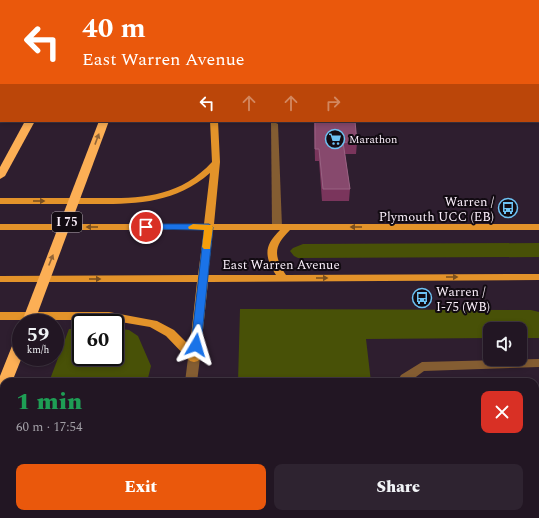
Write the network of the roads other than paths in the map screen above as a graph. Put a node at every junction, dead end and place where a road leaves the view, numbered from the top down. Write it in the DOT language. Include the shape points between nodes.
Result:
graph roads {
  1 [pos="29,122"];
  2 [pos="104,122"];
  3 [pos="214,122"];
  4 [pos="274,124"];
  5 [pos="216,162"];
  6 [pos="0,176"];
  7 [pos="0,201"];
  8 [pos="0,227"];
  9 [pos="209,227"];
  10 [pos="278,227"];
  11 [pos="288,227"];
  12 [pos="539,227"];
  13 [pos="539,277"];
  14 [pos="203,278"];
  15 [pos="282,278"];
  16 [pos="0,279"];
  17 [pos="31,314"];
  18 [pos="0,316"];
  19 [pos="194,358"];
  20 [pos="539,364"];
  21 [pos="12,366"];
  22 [pos="8,378"];
  23 [pos="192,378"];
  24 [pos="405,378"];
  1 -- 6 [label="highway"];
  17 -- 2 [label="highway, I 75, one-way"];
  3 -- 5 [label="main road"];
  4 -- 10 [label="street"];
  7 -- 5 [label="main road, one-way" via="137,201 160,198 177,192 208,173"];
  5 -- 9 [label="main road"];
  9 -- 8 [label="main road, one-way"];
  9 -- 10 [label="main road"];
  9 -- 14 [label="main road"];
  10 -- 11 [label="main road"];
  12 -- 11 [label="main road, one-way"];
  11 -- 15 [label="main road" via="271,250 273,264"];
  15 -- 13 [label="main road, East Warren Avenue, one-way"];
  14 -- 15 [label="main road, East Warren Avenue"];
  16 -- 14 [label="main road, East Warren Avenue, one-way"];
  14 -- 19 [label="main road"];
  18 -- 19 [label="main road" via="109,316 153,324 170,333"];
  19 -- 23 [label="street"];
  20 -- 24 [label="street" via="422,367"];
  21 -- 22 [label="highway"];
}
